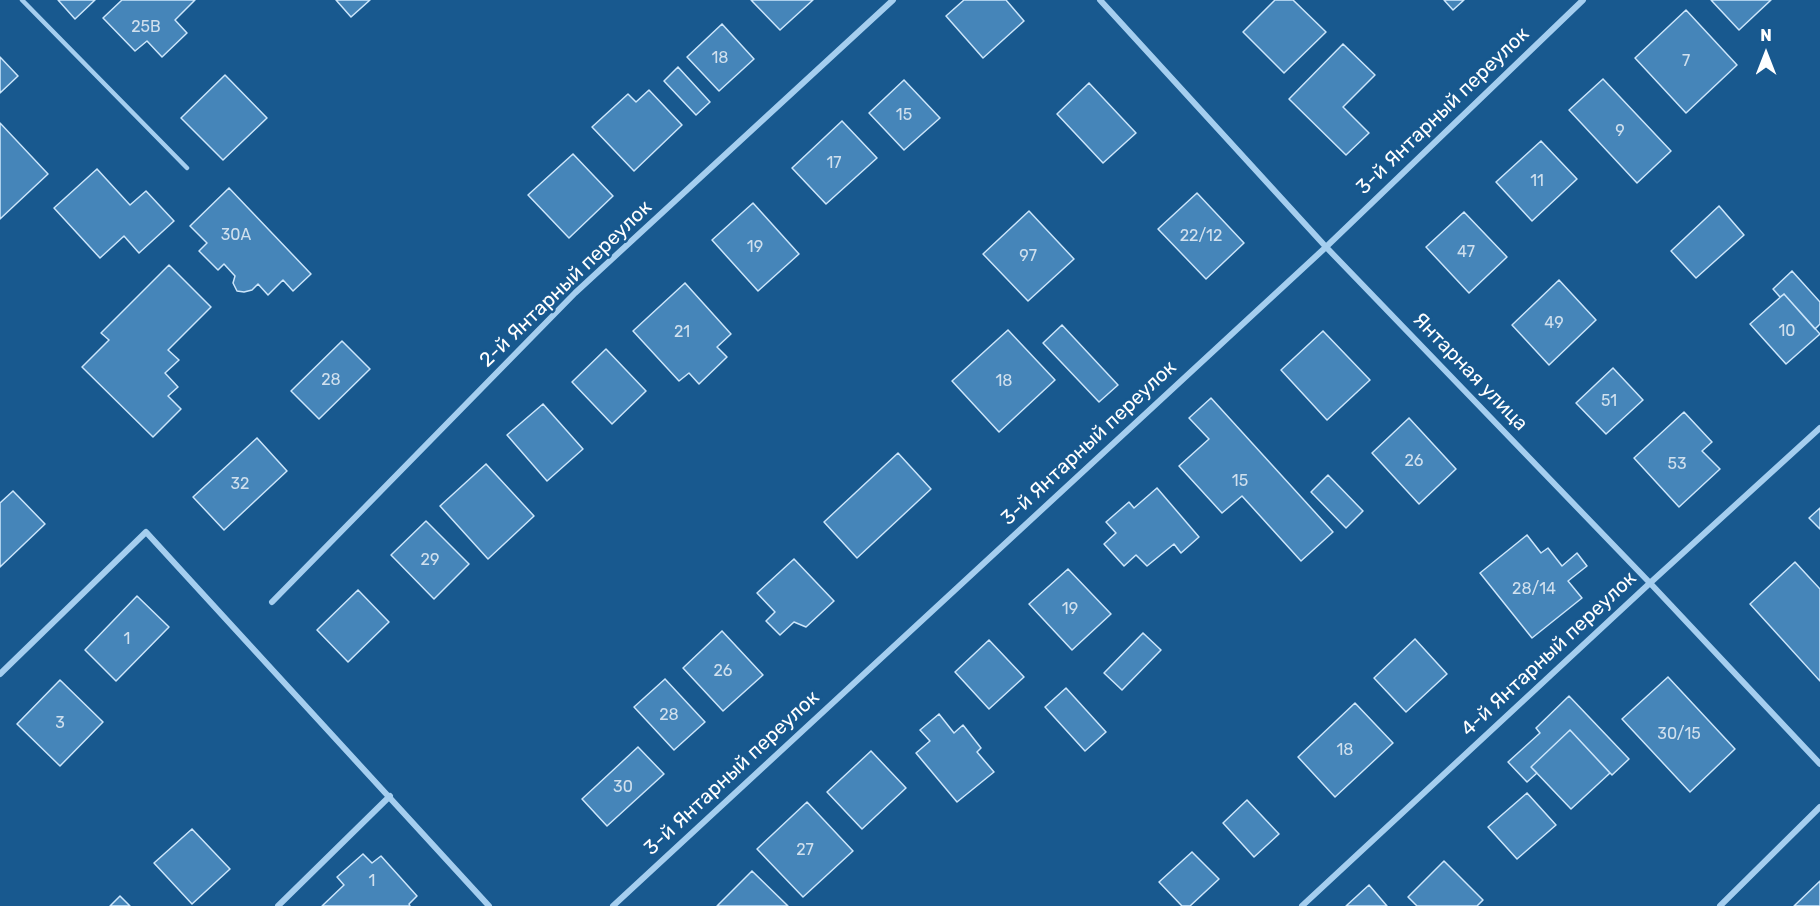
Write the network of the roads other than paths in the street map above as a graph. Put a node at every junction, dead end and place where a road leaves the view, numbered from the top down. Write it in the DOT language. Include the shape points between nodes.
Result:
graph roads {
  1 [pos="22,0"];
  2 [pos="893,0"];
  3 [pos="1100,0"];
  4 [pos="1583,0"];
  5 [pos="187,168"];
  6 [pos="1326,247"];
  7 [pos="1820,428"];
  8 [pos="1650,583"];
  9 [pos="272,602"];
  10 [pos="0,674"];
  11 [pos="1820,764"];
  12 [pos="390,796"];
  13 [pos="1819,809"];
  14 [pos="278,906"];
  15 [pos="489,906"];
  16 [pos="613,906"];
  17 [pos="1302,906"];
  18 [pos="1720,906"];
  1 -- 5 [label="lane"];
  2 -- 9 [label="street, 2-й Янтарный переулок" via="575,293"];
  3 -- 6 [label="street, Янтарная улица"];
  4 -- 6 [label="street, 3-й Янтарный переулок"];
  6 -- 8 [label="street, Янтарная улица"];
  6 -- 16 [label="street, 3-й Янтарный переулок"];
  7 -- 8 [label="street, 4-й Янтарный переулок"];
  8 -- 11 [label="street, Янтарная улица"];
  8 -- 17 [label="street, 4-й Янтарный переулок"];
  10 -- 12 [label="street" via="146,532"];
  12 -- 14 [label="street"];
  12 -- 15 [label="street"];
  13 -- 18 [label="street"];
}
